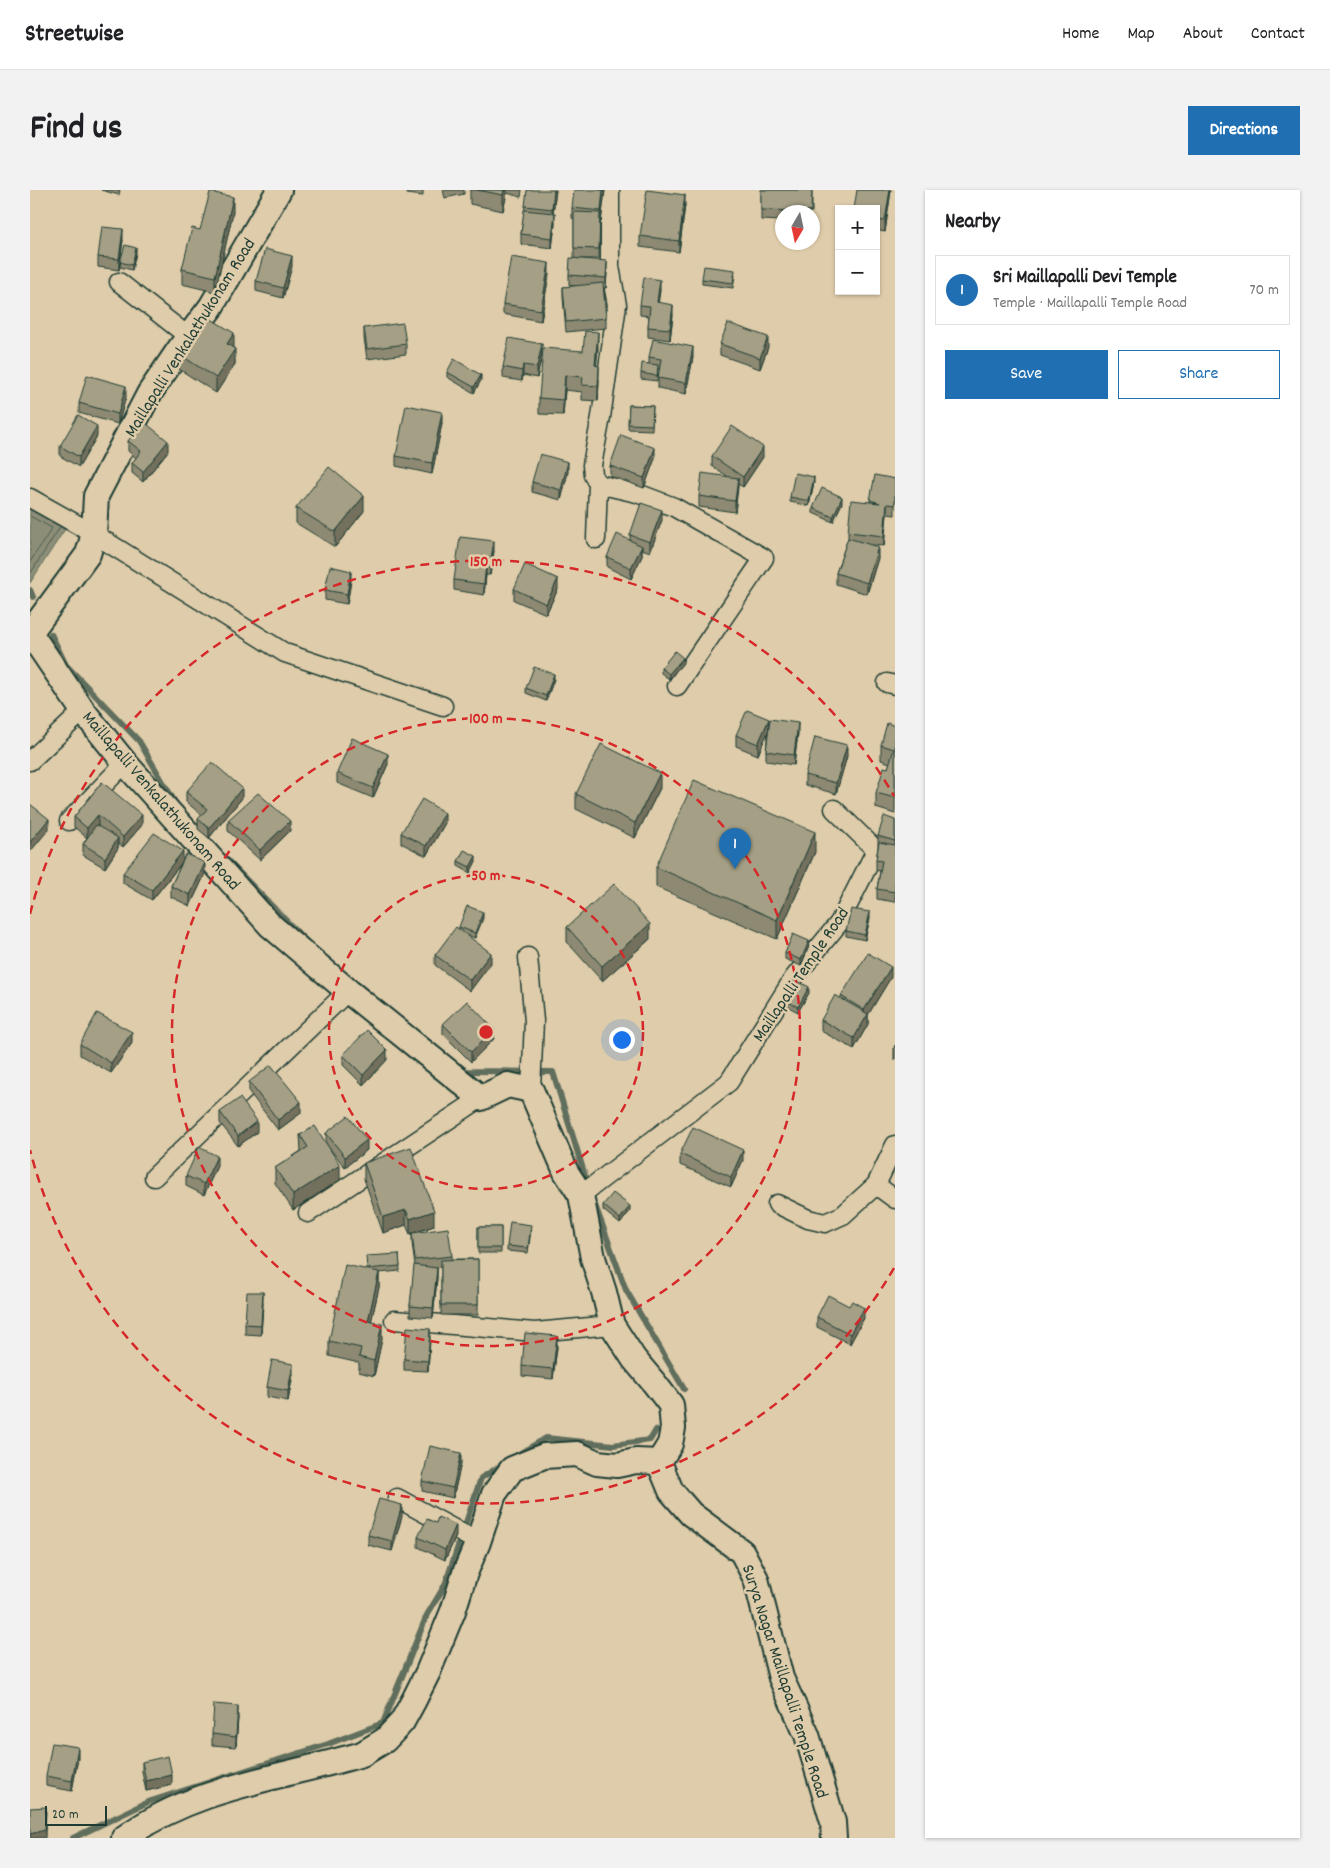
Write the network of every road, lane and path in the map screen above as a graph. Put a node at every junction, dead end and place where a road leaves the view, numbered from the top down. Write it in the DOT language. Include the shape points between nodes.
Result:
graph roads {
  1 [pos="279,190"];
  2 [pos="610,190"];
  3 [pos="120,282"];
  4 [pos="189,337"];
  5 [pos="598,484"];
  6 [pos="30,498"];
  7 [pos="94,534"];
  8 [pos="596,539"];
  9 [pos="677,686"];
  10 [pos="443,706"];
  11 [pos="83,711"];
  12 [pos="30,761"];
  13 [pos="124,763"];
  14 [pos="834,809"];
  15 [pos="69,821"];
  16 [pos="876,850"];
  17 [pos="895,853"];
  18 [pos="528,957"];
  19 [pos="348,991"];
  20 [pos="532,1090"];
  21 [pos="481,1098"];
  22 [pos="895,1145"];
  23 [pos="154,1177"];
  24 [pos="876,1185"];
  25 [pos="581,1195"];
  26 [pos="895,1199"];
  27 [pos="777,1204"];
  28 [pos="308,1213"];
  29 [pos="394,1320"];
  30 [pos="612,1325"];
  31 [pos="659,1462"];
  32 [pos="397,1498"];
  33 [pos="478,1542"];
  34 [pos="124,1838"];
  35 [pos="834,1838"];
  1 -- 4 [label="street, Maillapalli Venkalathukonam Road" via="211,307"];
  2 -- 5 [label="street" via="610,267 617,305 592,465"];
  3 -- 4 [label="street"];
  4 -- 7 [label="street, Maillapalli Venkalathukonam Road" via="149,394 96,496"];
  5 -- 8 [label="street"];
  5 -- 9 [label="street" via="637,493 674,507 764,558"];
  6 -- 7 [label="street"];
  7 -- 10 [label="street" via="285,653"];
  7 -- 11 [label="street, Maillapalli Venkalathukonam Road" via="88,554 30,633"];
  11 -- 12 [label="street"];
  11 -- 13 [label="street, Maillapalli Venkalathukonam Road"];
  13 -- 15 [label="street"];
  13 -- 19 [label="street, Maillapalli Venkalathukonam Road" via="270,925"];
  14 -- 16 [label="street"];
  16 -- 17 [label="street"];
  16 -- 25 [label="street, Maillapalli Temple Road" via="839,922 793,979 729,1082"];
  18 -- 20 [label="street" via="534,1020"];
  19 -- 21 [label="street, Maillapalli Venkalathukonam Road"];
  19 -- 23 [label="street"];
  20 -- 21 [label="street" via="508,1085"];
  20 -- 25 [label="street" via="566,1172"];
  21 -- 28 [label="street"];
  22 -- 24 [label="street"];
  24 -- 26 [label="street"];
  24 -- 27 [label="street" via="843,1215 825,1223 808,1219"];
  25 -- 30 [label="street" via="593,1258"];
  29 -- 30 [label="street" via="535,1332"];
  30 -- 31 [label="street" via="671,1405 673,1428 670,1444"];
  31 -- 33 [label="street" via="636,1461 617,1465 597,1463 577,1454 544,1456 512,1469 494,1494"];
  31 -- 35 [label="street, Surya Nagar Maillapalli Temple Road" via="671,1491 691,1514 742,1552 756,1579 781,1678 807,1735 833,1822"];
  32 -- 33 [label="street"];
  33 -- 34 [label="street" via="428,1672 402,1722 385,1740 362,1754 196,1799 144,1823"];
}
